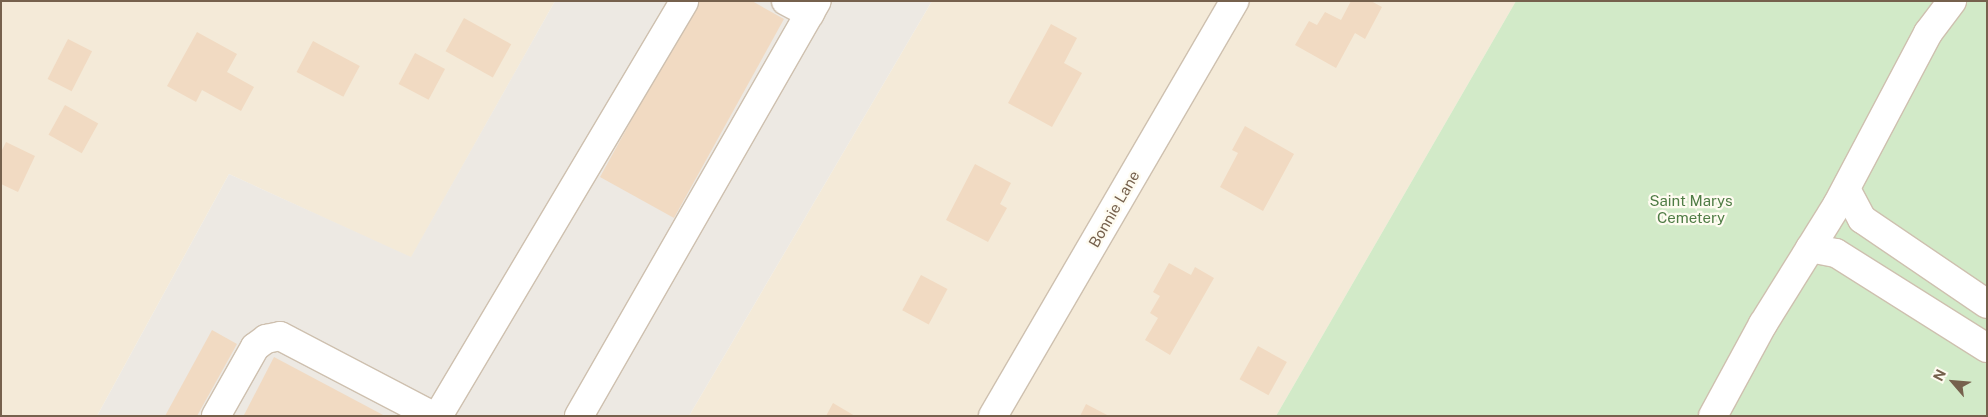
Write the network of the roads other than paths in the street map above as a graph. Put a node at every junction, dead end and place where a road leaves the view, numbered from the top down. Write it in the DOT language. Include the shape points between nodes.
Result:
graph roads {
  1 [pos="684,1"];
  2 [pos="786,1"];
  3 [pos="1235,1"];
  4 [pos="1952,1"];
  5 [pos="813,8"];
  6 [pos="1846,189"];
  7 [pos="1810,248"];
  8 [pos="1987,304"];
  9 [pos="1987,348"];
  10 [pos="216,416"];
  11 [pos="432,416"];
  12 [pos="438,416"];
  13 [pos="579,416"];
  14 [pos="993,416"];
  15 [pos="1714,416"];
  1 -- 12 [label="street"];
  2 -- 5 [label="street"];
  3 -- 14 [label="street, Bonnie Lane"];
  4 -- 6 [label="street" via="1928,33"];
  5 -- 13 [label="street"];
  6 -- 7 [label="street"];
  6 -- 8 [label="street" via="1862,219"];
  7 -- 9 [label="street" via="1836,253"];
  7 -- 15 [label="street" via="1763,324"];
  10 -- 11 [label="street" via="255,348 266,339 280,336"];
}
